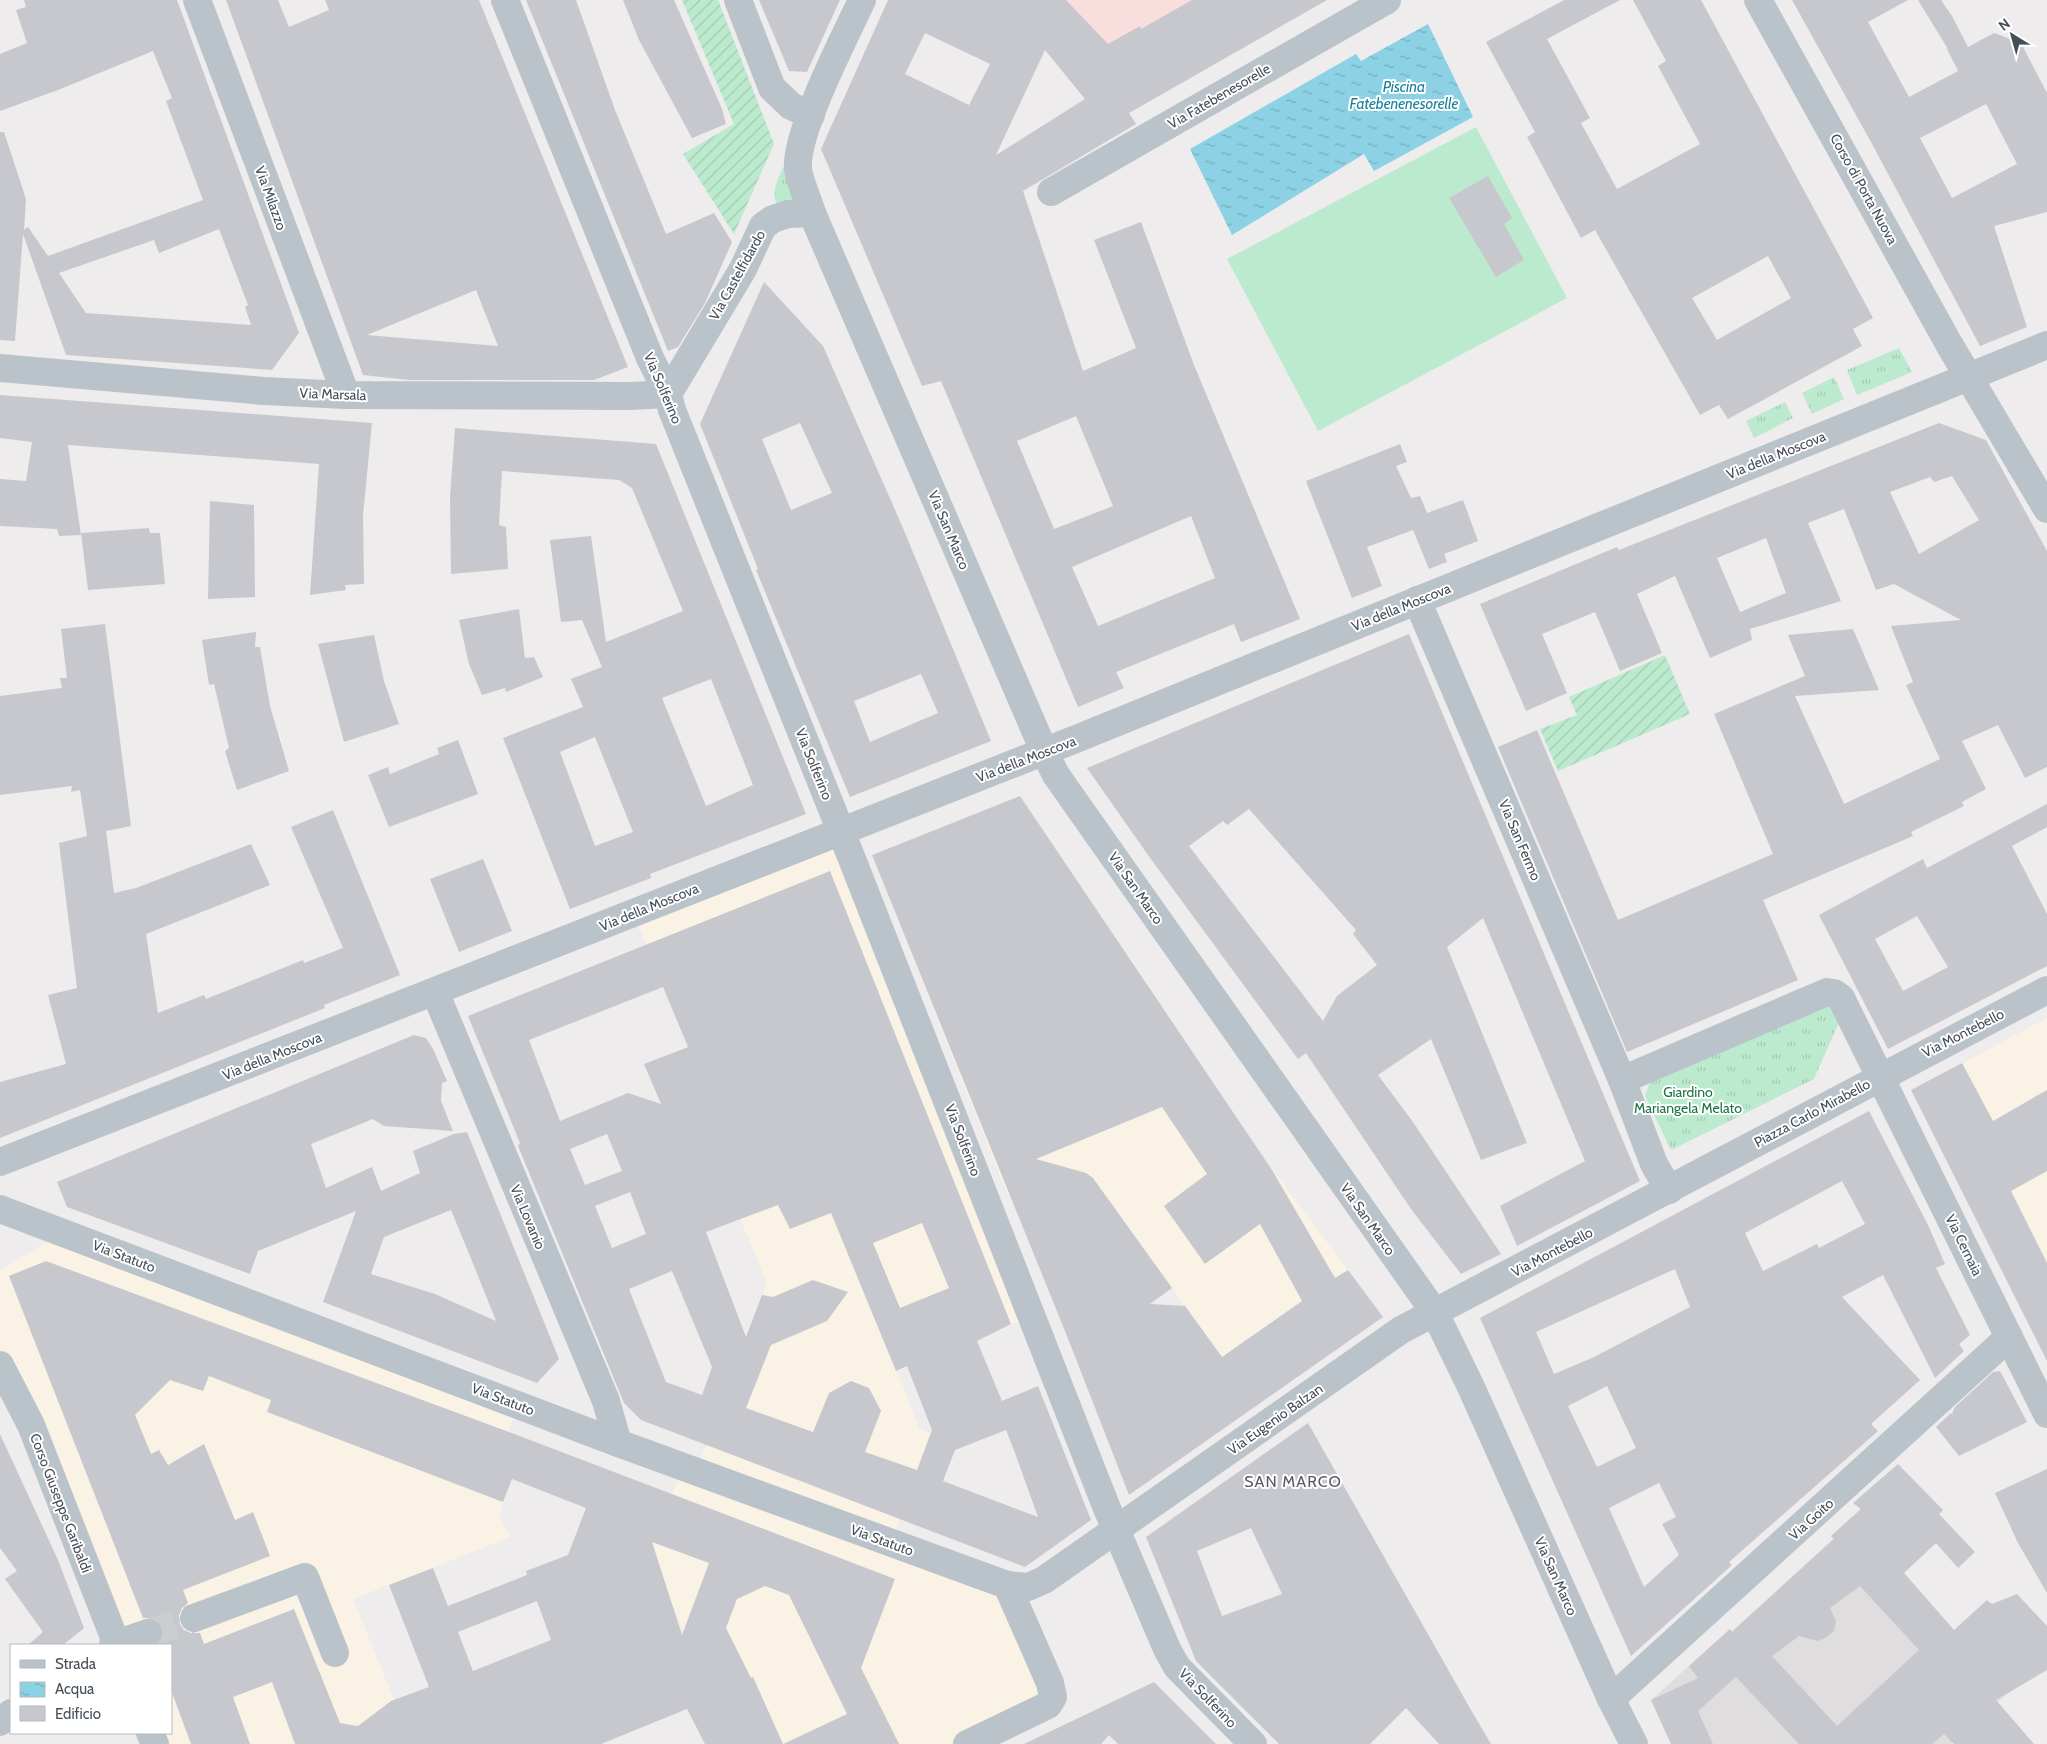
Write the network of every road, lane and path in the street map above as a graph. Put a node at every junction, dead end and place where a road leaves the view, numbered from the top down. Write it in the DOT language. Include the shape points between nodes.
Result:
graph roads {
  1 [pos="198,0"];
  2 [pos="505,0"];
  3 [pos="738,0"];
  4 [pos="862,0"];
  5 [pos="1387,0"];
  6 [pos="1758,0"];
  7 [pos="810,115"];
  8 [pos="1051,192"];
  9 [pos="812,213"];
  10 [pos="2047,345"];
  11 [pos="0,368"];
  12 [pos="1968,377"];
  13 [pos="668,394"];
  14 [pos="346,395"];
  15 [pos="2047,509"];
  16 [pos="1417,600"];
  17 [pos="1044,751"];
  18 [pos="840,831"];
  19 [pos="2047,990"];
  20 [pos="435,992"];
  21 [pos="1880,1076"];
  22 [pos="1622,1080"];
  23 [pos="0,1162"];
  24 [pos="1669,1190"];
  25 [pos="0,1209"];
  26 [pos="1435,1313"];
  27 [pos="2009,1337"];
  28 [pos="0,1365"];
  29 [pos="2047,1414"];
  30 [pos="618,1443"];
  31 [pos="1117,1530"];
  32 [pos="1007,1585"];
  33 [pos="194,1618"];
  34 [pos="148,1633"];
  35 [pos="115,1644"];
  36 [pos="118,1644"];
  37 [pos="335,1653"];
  38 [pos="1611,1699"];
  39 [pos="10,1714"];
  40 [pos="0,1722"];
  41 [pos="967,1744"];
  42 [pos="1253,1744"];
  43 [pos="1634,1744"];
  1 -- 14 [label="street, Via Milazzo"];
  2 -- 13 [label="street, Via Solferino" via="650,358"];
  3 -- 7 [label="street" via="772,88 791,106"];
  4 -- 7 [label="street"];
  5 -- 8 [label="street, Via Fatebenesorelle"];
  6 -- 12 [label="street, Corso di Porta Nuova"];
  7 -- 9 [label="street, Via San Marco" via="800,144 798,169"];
  9 -- 13 [label="street, Via Castelfidardo" via="788,214 763,226 744,269"];
  9 -- 17 [label="street, Via San Marco"];
  10 -- 12 [label="street, Via della Moscova"];
  11 -- 14 [label="street, Via Marsala"];
  12 -- 15 [label="street, Corso di Porta Nuova"];
  12 -- 16 [label="street, Via della Moscova"];
  13 -- 14 [label="street, Via Marsala"];
  13 -- 18 [label="street, Via Solferino"];
  16 -- 17 [label="street, Via della Moscova"];
  16 -- 22 [label="street, Via San Fermo"];
  17 -- 18 [label="street, Via della Moscova"];
  17 -- 26 [label="street, Via San Marco" via="1062,783"];
  18 -- 20 [label="street, Via della Moscova"];
  18 -- 31 [label="street, Via Solferino"];
  19 -- 21 [label="street, Via Montebello"];
  20 -- 23 [label="street, Via della Moscova"];
  20 -- 30 [label="street, Via Lovanio" via="606,1401"];
  21 -- 22 [label="street, Piazza Carlo Mirabello" via="1841,998 1827,992"];
  21 -- 24 [label="street, Piazza Carlo Mirabello"];
  21 -- 27 [label="street, Via Cernaia"];
  22 -- 24 [label="street" via="1654,1164"];
  24 -- 26 [label="street, Via Montebello"];
  25 -- 30 [label="street, Via Statuto"];
  26 -- 31 [label="street, Via Eugenio Balzan" via="1388,1338"];
  26 -- 38 [label="street, Via San Marco" via="1472,1387"];
  27 -- 29 [label="street, Via Cernaia"];
  27 -- 38 [label="street, Via Goito"];
  28 -- 35 [label="street, Corso Giuseppe Garibaldi" via="31,1425"];
  30 -- 32 [label="street, Via Statuto"];
  31 -- 32 [label="street, Via Eugenio Balzan" via="1044,1580 1028,1587"];
  31 -- 42 [label="street, Via Solferino" via="1177,1667"];
  32 -- 41 [label="street" via="1053,1697 1048,1705"];
  33 -- 37 [label="street" via="305,1577"];
  34 -- 36 [label="street, Corso Giuseppe Garibaldi"];
  38 -- 43 [label="street, Via San Marco"];
  39 -- 40 [label="street"];
}
